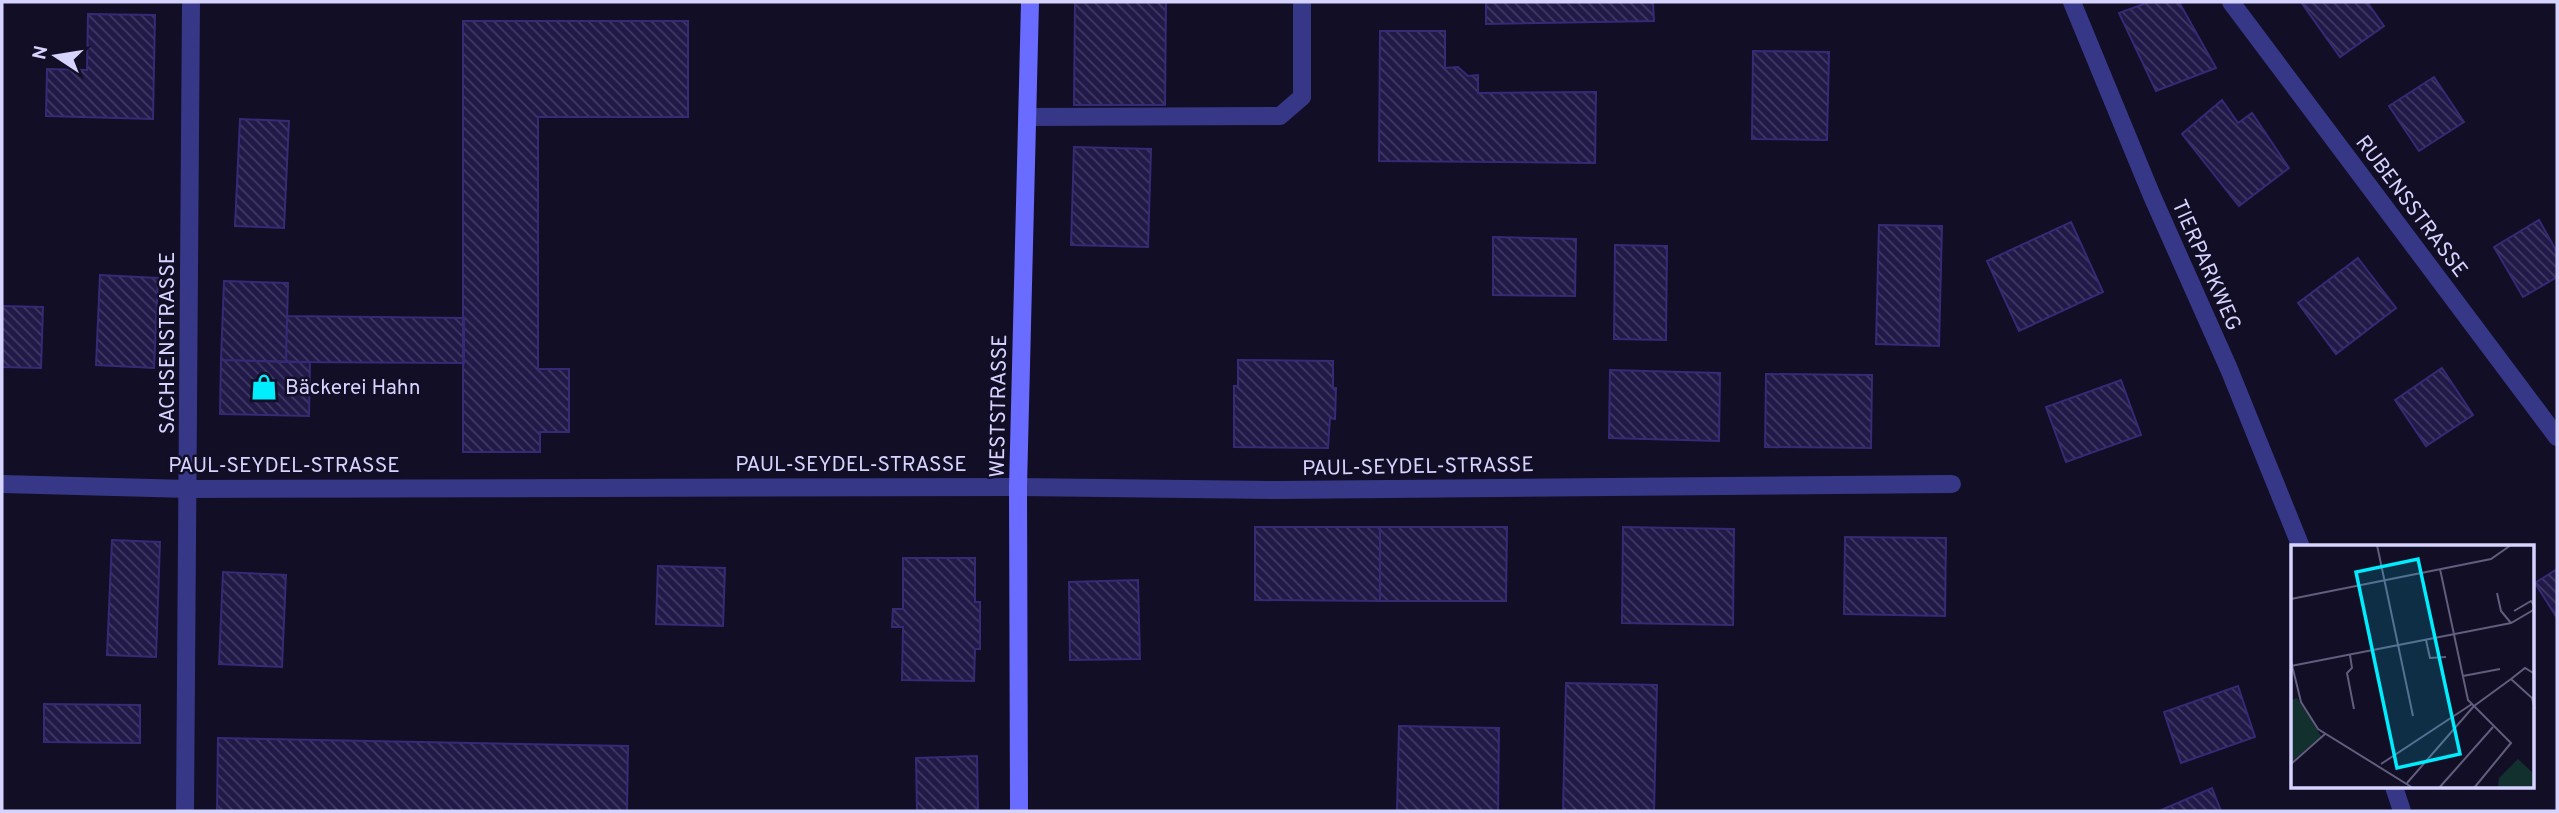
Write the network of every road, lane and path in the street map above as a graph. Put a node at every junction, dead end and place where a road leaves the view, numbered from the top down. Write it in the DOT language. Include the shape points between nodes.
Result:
graph roads {
  1 [pos="191,2"];
  2 [pos="1030,2"];
  3 [pos="1302,2"];
  4 [pos="2072,2"];
  5 [pos="2231,2"];
  6 [pos="1028,117"];
  7 [pos="2557,437"];
  8 [pos="2,484"];
  9 [pos="1952,484"];
  10 [pos="1018,486"];
  11 [pos="189,489"];
  12 [pos="2300,545"];
  13 [pos="2394,788"];
  14 [pos="185,811"];
  15 [pos="1018,811"];
  16 [pos="2402,811"];
  1 -- 11 [label="street, SACHSENSTRASSE"];
  2 -- 6 [label="main road, WESTSTRASSE"];
  3 -- 6 [label="street" via="1302,97 1280,116"];
  4 -- 12 [label="street, TIERPARKWEG"];
  5 -- 7 [label="street, RUBENSSTRASSE"];
  6 -- 10 [label="main road, WESTSTRASSE"];
  8 -- 11 [label="street, PAUL-SEYDEL-STRASSE"];
  9 -- 10 [label="street, PAUL-SEYDEL-STRASSE" via="1277,490"];
  10 -- 11 [label="street, PAUL-SEYDEL-STRASSE"];
  10 -- 15 [label="main road, WESTSTRASSE"];
  11 -- 14 [label="street, SACHSENSTRASSE"];
  13 -- 16 [label="street"];
}
